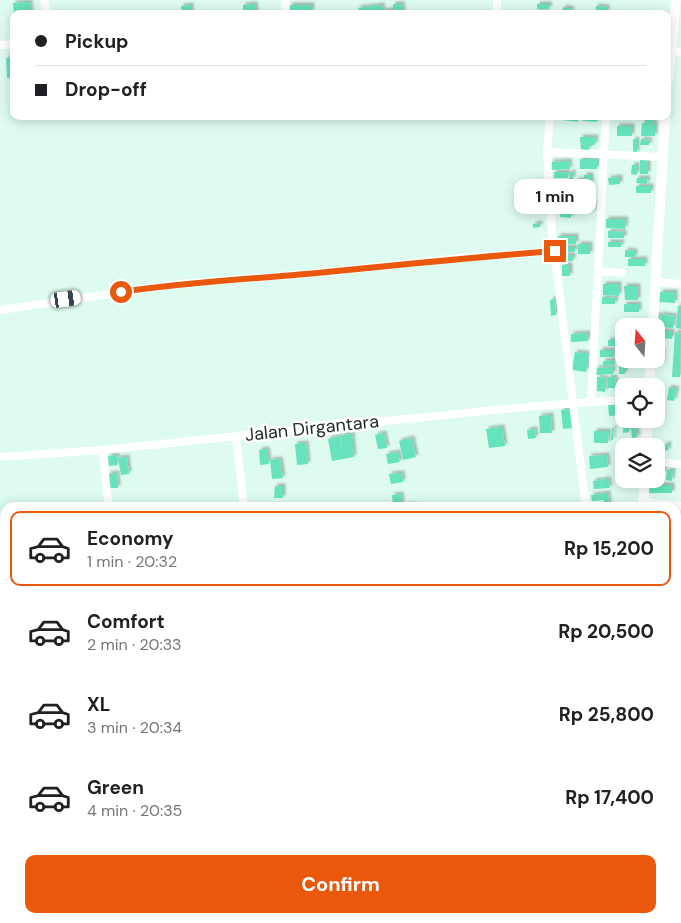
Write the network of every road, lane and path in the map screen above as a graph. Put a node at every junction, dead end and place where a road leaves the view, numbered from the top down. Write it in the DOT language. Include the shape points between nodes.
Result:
graph roads {
  1 [pos="676,0"];
  2 [pos="673,50"];
  3 [pos="550,120"];
  4 [pos="606,120"];
  5 [pos="665,120"];
  6 [pos="546,152"];
  7 [pos="606,154"];
  8 [pos="662,157"];
  9 [pos="555,251"];
  10 [pos="598,271"];
  11 [pos="622,273"];
  12 [pos="656,282"];
  13 [pos="681,284"];
  14 [pos="0,310"];
  15 [pos="654,318"];
  16 [pos="615,400"];
  17 [pos="591,401"];
  18 [pos="573,402"];
  19 [pos="236,436"];
  20 [pos="102,450"];
  21 [pos="0,457"];
  22 [pos="665,463"];
  23 [pos="681,464"];
  24 [pos="644,488"];
  25 [pos="108,502"];
  26 [pos="243,502"];
  27 [pos="585,502"];
  28 [pos="643,502"];
  1 -- 2 [label="street"];
  3 -- 6 [label="street"];
  4 -- 7 [label="street"];
  5 -- 8 [label="street"];
  6 -- 7 [label="street"];
  6 -- 9 [label="street"];
  7 -- 8 [label="street"];
  7 -- 10 [label="street"];
  8 -- 12 [label="street"];
  9 -- 14 [label="street" via="177,284"];
  9 -- 18 [label="street"];
  10 -- 11 [label="street"];
  10 -- 17 [label="street"];
  12 -- 13 [label="street"];
  12 -- 15 [label="street"];
  16 -- 17 [label="street, Jalan Dirgantara"];
  17 -- 18 [label="street, Jalan Dirgantara"];
  18 -- 19 [label="street, Jalan Dirgantara"];
  18 -- 27 [label="street"];
  19 -- 20 [label="street, Jalan Dirgantara"];
  19 -- 26 [label="street"];
  20 -- 21 [label="street, Jalan Dirgantara"];
  20 -- 25 [label="street"];
  22 -- 23 [label="street"];
  24 -- 28 [label="street"];
}
